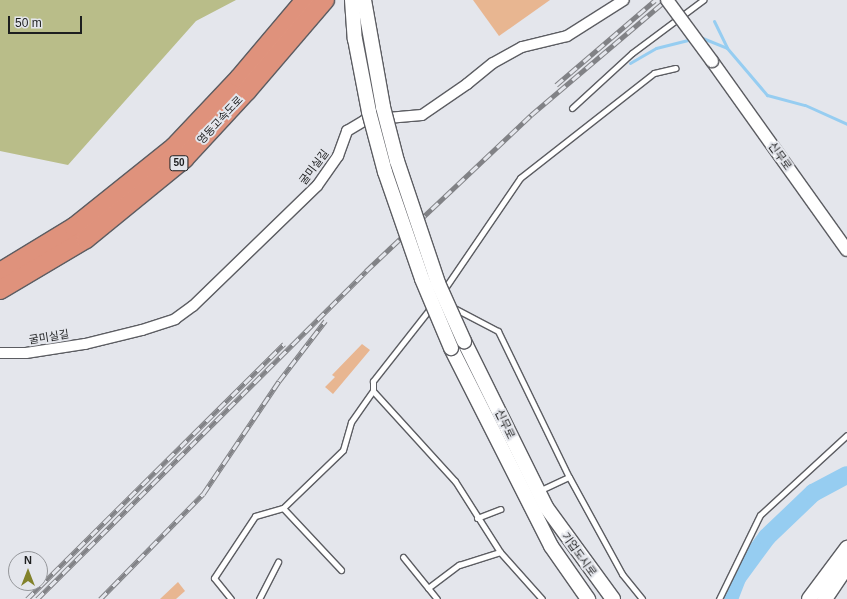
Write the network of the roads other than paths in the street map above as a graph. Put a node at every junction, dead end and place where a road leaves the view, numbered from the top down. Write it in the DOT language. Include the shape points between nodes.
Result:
graph roads {
  1 [pos="305,0"];
  2 [pos="325,0"];
  3 [pos="352,0"];
  4 [pos="364,0"];
  5 [pos="624,0"];
  6 [pos="667,0"];
  7 [pos="703,0"];
  8 [pos="675,68"];
  9 [pos="572,108"];
  10 [pos="847,250"];
  11 [pos="0,272"];
  12 [pos="0,290"];
  13 [pos="437,298"];
  14 [pos="458,344"];
  15 [pos="0,353"];
  16 [pos="373,391"];
  17 [pos="847,435"];
  18 [pos="569,477"];
  19 [pos="545,488"];
  20 [pos="283,508"];
  21 [pos="500,509"];
  22 [pos="540,510"];
  23 [pos="477,518"];
  24 [pos="847,548"];
  25 [pos="500,552"];
  26 [pos="403,557"];
  27 [pos="278,562"];
  28 [pos="847,566"];
  29 [pos="832,568"];
  30 [pos="341,570"];
  31 [pos="428,588"];
  32 [pos="231,599"];
  33 [pos="258,599"];
  34 [pos="437,599"];
  35 [pos="542,599"];
  36 [pos="588,599"];
  37 [pos="613,599"];
  38 [pos="642,599"];
  39 [pos="719,599"];
  40 [pos="800,599"];
  41 [pos="809,599"];
  42 [pos="825,599"];
  1 -- 11 [label="highway, 영동고속도로 / 50" via="239,78 174,147 74,227"];
  2 -- 12 [label="highway, 영동고속도로 / 50" via="247,91 184,159 86,239"];
  3 -- 14 [label="main road, bridge" via="355,39 369,112 385,172 422,279"];
  4 -- 14 [label="main road, bridge" via="370,47 397,161"];
  5 -- 15 [label="street, 굴미실길" via="568,36 522,47 492,63 422,115 365,120 346,131 338,156 317,186 193,306 175,319 85,344 26,353"];
  6 -- 10 [label="street, 신무로, bridge"];
  7 -- 9 [label="lane" via="632,53"];
  8 -- 13 [label="lane" via="654,73 520,178"];
  13 -- 16 [label="lane" via="373,381"];
  13 -- 18 [label="lane" via="498,331"];
  14 -- 22 [label="main road, 신무로"];
  16 -- 20 [label="lane" via="351,422 343,450"];
  16 -- 23 [label="lane" via="455,481"];
  17 -- 39 [label="lane" via="760,515"];
  18 -- 19 [label="lane"];
  18 -- 38 [label="lane" via="622,574"];
  20 -- 30 [label="lane"];
  20 -- 32 [label="lane" via="255,516 214,578"];
  21 -- 23 [label="lane"];
  22 -- 36 [label="main road, 기업도시로" via="551,546"];
  22 -- 37 [label="main road, 기업도시로"];
  23 -- 25 [label="lane"];
  24 -- 29 [label="main road"];
  25 -- 31 [label="lane" via="459,565"];
  25 -- 35 [label="lane"];
  26 -- 31 [label="lane"];
  27 -- 33 [label="lane"];
  28 -- 42 [label="main road"];
  29 -- 40 [label="main road" via="819,575"];
  29 -- 41 [label="main road"];
  31 -- 34 [label="lane"];
}
